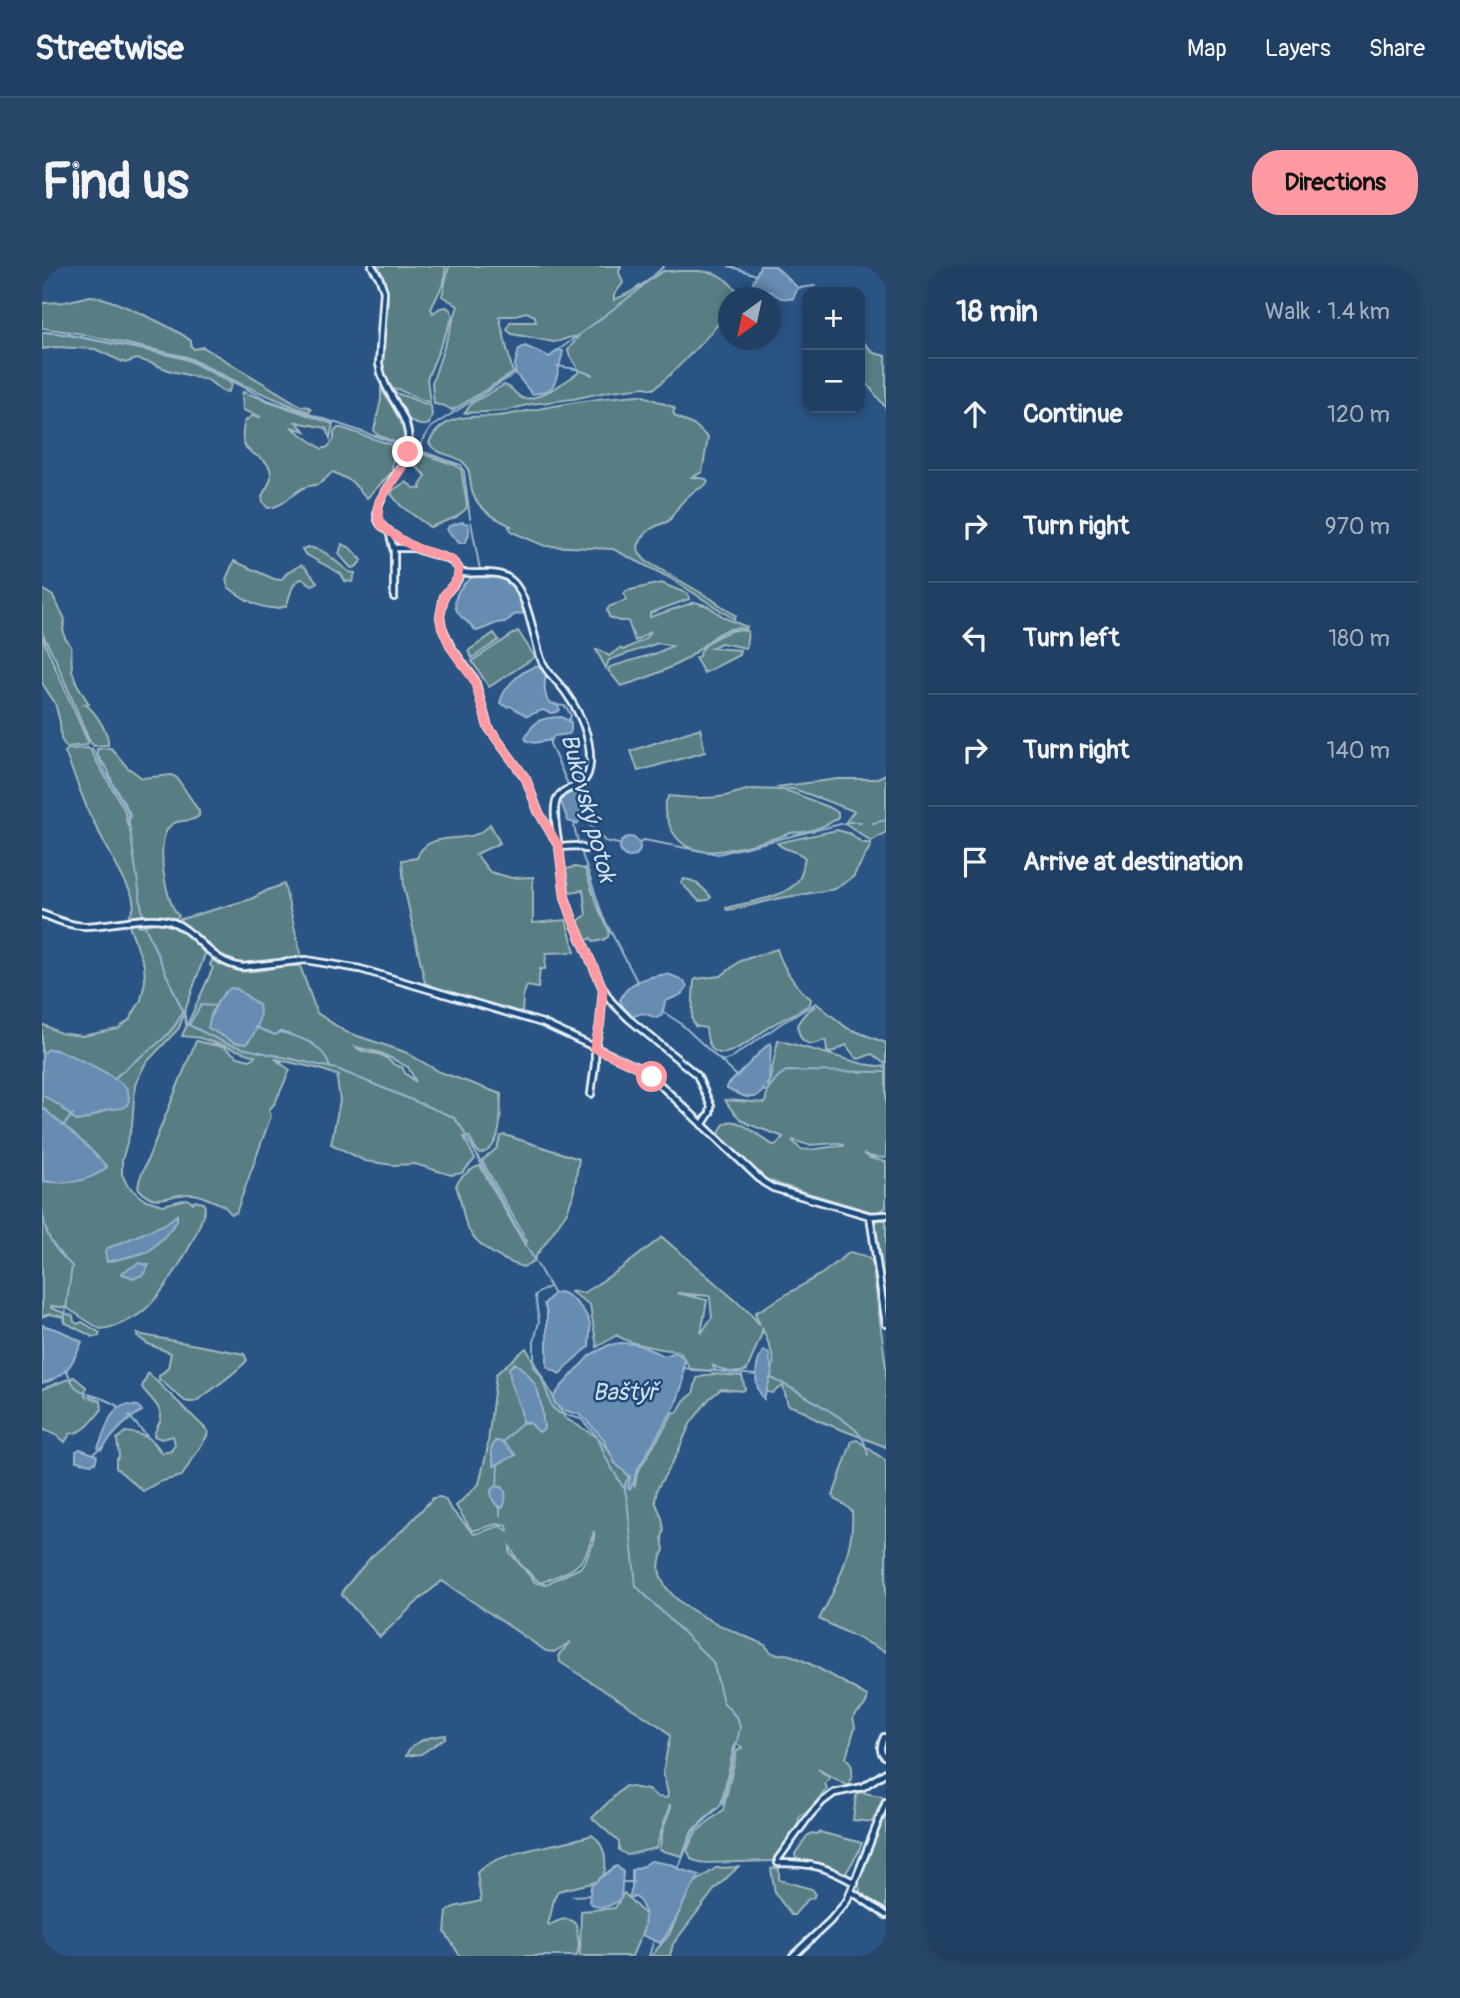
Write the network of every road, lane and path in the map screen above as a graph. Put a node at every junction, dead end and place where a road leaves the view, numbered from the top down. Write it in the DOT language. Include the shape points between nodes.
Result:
graph roads {
  1 [pos="372,266"];
  2 [pos="388,531"];
  3 [pos="393,548"];
  4 [pos="416,548"];
  5 [pos="459,572"];
  6 [pos="394,597"];
  7 [pos="559,847"];
  8 [pos="581,848"];
  9 [pos="42,914"];
  10 [pos="603,989"];
  11 [pos="594,1048"];
  12 [pos="591,1094"];
  13 [pos="702,1125"];
  14 [pos="870,1216"];
  15 [pos="886,1216"];
  16 [pos="886,1324"];
  17 [pos="884,1737"];
  18 [pos="886,1757"];
  19 [pos="886,1772"];
  20 [pos="886,1802"];
  21 [pos="855,1883"];
  22 [pos="852,1892"];
  23 [pos="886,1915"];
  24 [pos="793,1956"];
  1 -- 2 [label="street" via="384,291 381,375 410,435 403,466 378,507 379,522"];
  2 -- 3 [label="street"];
  2 -- 4 [label="street"];
  3 -- 4 [label="street"];
  3 -- 6 [label="street"];
  4 -- 5 [label="street" via="452,560"];
  5 -- 7 [label="street" via="444,596 440,617 446,639 474,680 488,727 526,779"];
  5 -- 7 [label="street" via="503,575 516,584 541,662 566,693 586,730 589,773 585,781 557,800"];
  7 -- 8 [label="street"];
  7 -- 10 [label="street" via="565,897"];
  9 -- 11 [label="street" via="85,926 167,920 233,966 306,960 360,969 542,1023"];
  10 -- 11 [label="street"];
  10 -- 13 [label="street" via="629,1018 697,1075 711,1106"];
  11 -- 12 [label="street"];
  11 -- 13 [label="street" via="652,1077"];
  13 -- 14 [label="street" via="774,1188"];
  14 -- 15 [label="street"];
  14 -- 16 [label="street"];
  17 -- 18 [label="street" via="881,1751"];
  19 -- 21 [label="street" via="863,1787 834,1793 822,1802 778,1859 778,1863 825,1867"];
  20 -- 21 [label="street"];
  21 -- 22 [label="street"];
  22 -- 23 [label="street"];
  22 -- 24 [label="street" via="837,1914"];
}
